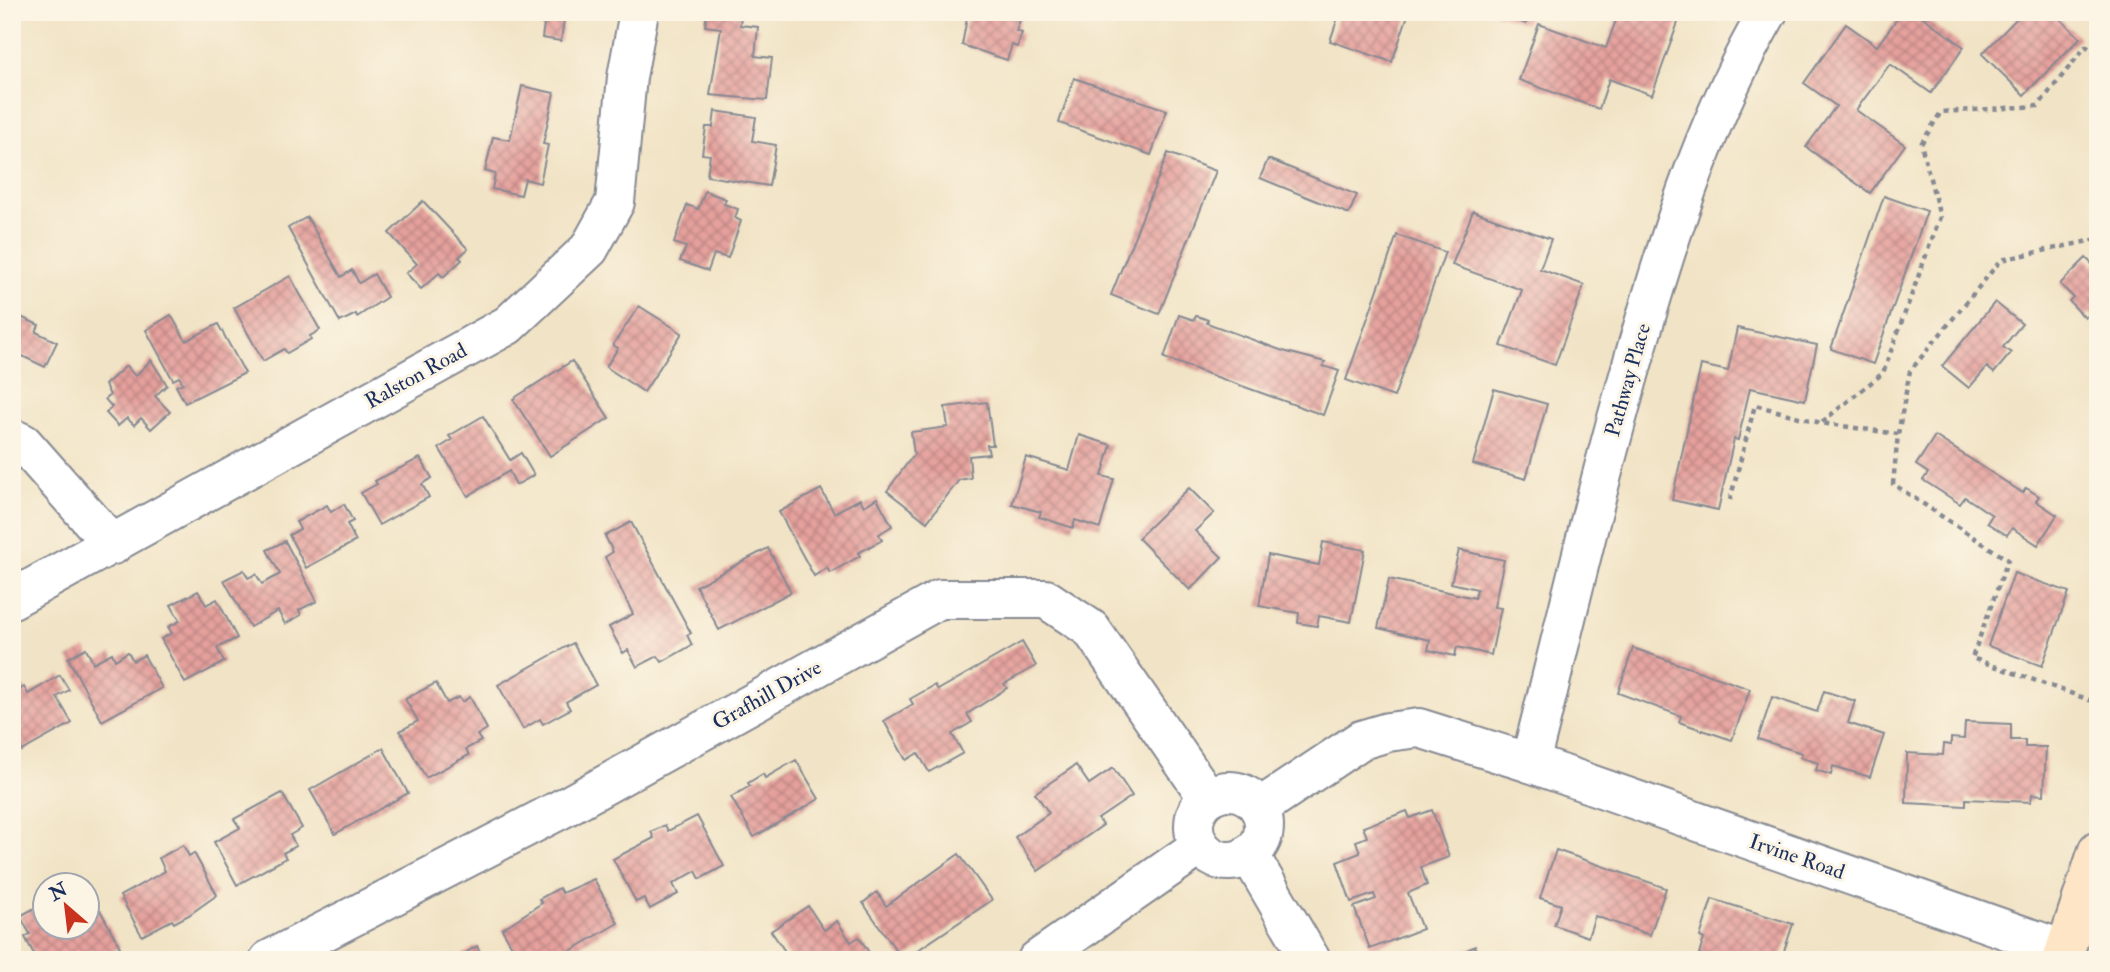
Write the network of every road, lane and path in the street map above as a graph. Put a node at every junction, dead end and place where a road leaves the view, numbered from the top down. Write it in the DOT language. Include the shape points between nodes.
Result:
graph roads {
  1 [pos="639,12"];
  2 [pos="1768,12"];
  3 [pos="2098,56"];
  4 [pos="2098,239"];
  5 [pos="1821,423"];
  6 [pos="1898,434"];
  7 [pos="12,438"];
  8 [pos="1730,500"];
  9 [pos="113,545"];
  10 [pos="12,599"];
  11 [pos="2098,704"];
  12 [pos="1530,763"];
  13 [pos="1208,798"];
  14 [pos="1259,808"];
  15 [pos="1200,846"];
  16 [pos="2098,850"];
  17 [pos="1249,854"];
  18 [pos="2063,955"];
  19 [pos="269,960"];
  20 [pos="1037,960"];
  21 [pos="1311,960"];
  1 -- 9 [label="street, Ralston Road" via="627,77 615,202 589,249 508,324"];
  2 -- 12 [label="street, Pathway Place" via="1728,89 1679,205 1624,390"];
  3 -- 5 [label="path" via="2086,46 2038,106 1941,112 1921,144 1940,217 1883,373"];
  4 -- 6 [label="path" via="2001,260 1910,371"];
  5 -- 6 [label="path"];
  5 -- 8 [label="path" via="1755,405"];
  6 -- 11 [label="path" via="1893,484 2008,560 1972,658"];
  7 -- 9 [label="street" via="23,443"];
  9 -- 10 [label="street, Ralston Road"];
  12 -- 14 [label="street, Irvine Road" via="1419,728 1388,732 1361,740"];
  12 -- 18 [label="street, Irvine Road"];
  13 -- 14 [label="street" via="1230,791 1241,793"];
  13 -- 15 [label="street" via="1195,815 1195,837"];
  13 -- 19 [label="street, Grafhill Drive" via="1091,629 1046,599 940,598 568,806"];
  14 -- 17 [label="street" via="1261,838"];
  15 -- 17 [label="street" via="1218,859"];
  15 -- 20 [label="street"];
  16 -- 18 [label="street"];
  17 -- 21 [label="street"];
}
